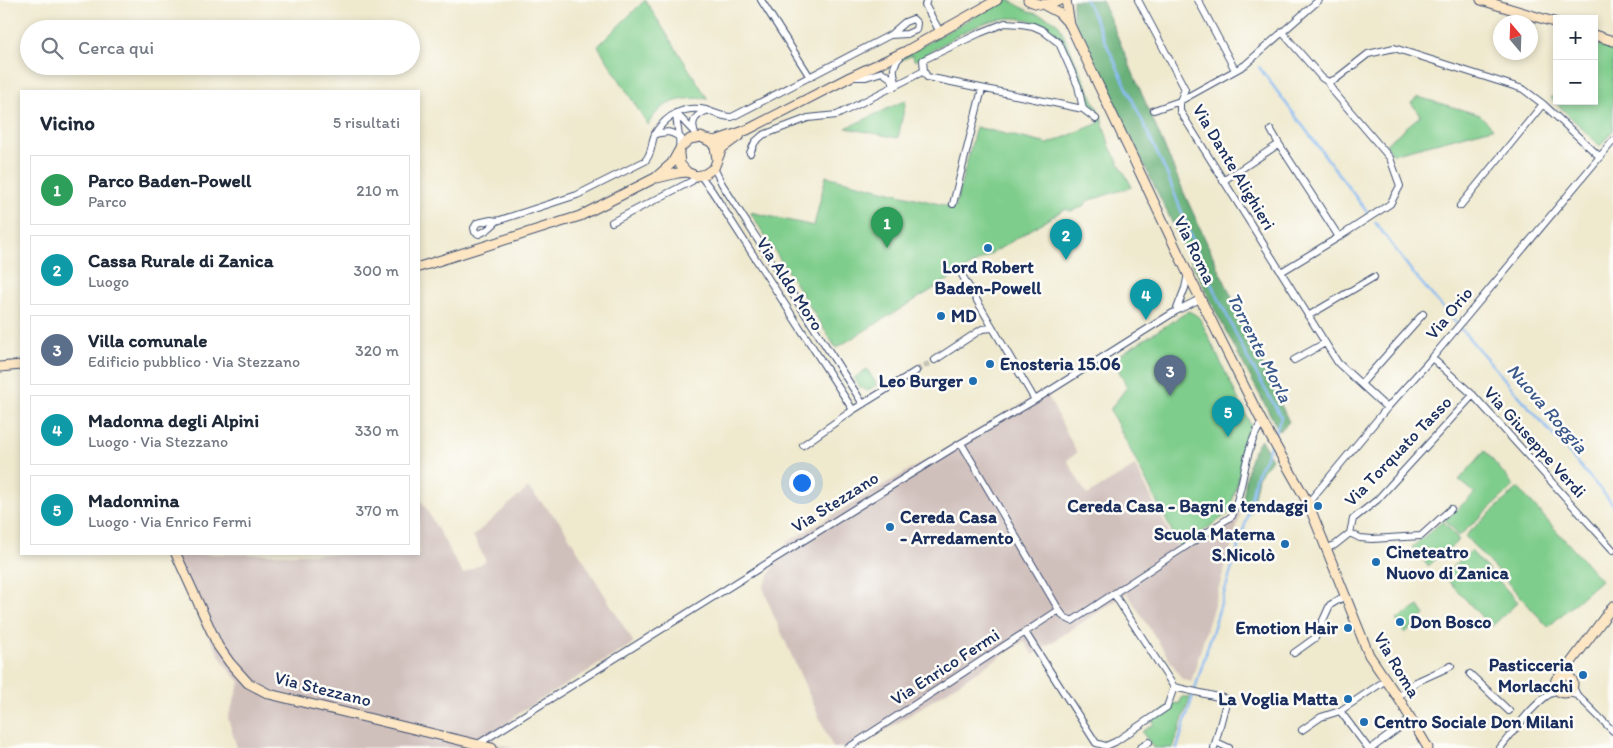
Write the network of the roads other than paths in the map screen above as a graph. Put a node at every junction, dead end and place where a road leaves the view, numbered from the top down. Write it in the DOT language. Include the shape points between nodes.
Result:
graph roads {
  1 [pos="761,0"];
  2 [pos="927,0"];
  3 [pos="997,0"];
  4 [pos="1028,0"];
  5 [pos="1060,0"];
  6 [pos="1066,0"];
  7 [pos="1138,0"];
  8 [pos="1198,0"];
  9 [pos="1319,0"];
  10 [pos="1481,0"];
  11 [pos="1044,5"];
  12 [pos="1553,22"];
  13 [pos="1070,25"];
  14 [pos="940,32"];
  15 [pos="1282,32"];
  16 [pos="890,35"];
  17 [pos="1598,36"];
  18 [pos="1613,41"];
  19 [pos="906,51"];
  20 [pos="1235,70"];
  21 [pos="924,71"];
  22 [pos="810,77"];
  23 [pos="850,77"];
  24 [pos="1328,82"];
  25 [pos="896,86"];
  26 [pos="982,89"];
  27 [pos="1180,100"];
  28 [pos="1543,104"];
  29 [pos="1084,109"];
  30 [pos="1154,110"];
  31 [pos="707,111"];
  32 [pos="676,113"];
  33 [pos="1096,120"];
  34 [pos="747,130"];
  35 [pos="1271,130"];
  36 [pos="655,134"];
  37 [pos="699,136"];
  38 [pos="681,138"];
  39 [pos="1613,141"];
  40 [pos="1279,144"];
  41 [pos="750,152"];
  42 [pos="679,153"];
  43 [pos="1600,157"];
  44 [pos="715,163"];
  45 [pos="687,172"];
  46 [pos="698,176"];
  47 [pos="655,178"];
  48 [pos="1223,181"];
  49 [pos="952,204"];
  50 [pos="1460,206"];
  51 [pos="497,221"];
  52 [pos="612,222"];
  53 [pos="1339,237"];
  54 [pos="420,268"];
  55 [pos="1281,272"];
  56 [pos="1188,274"];
  57 [pos="962,275"];
  58 [pos="1374,277"];
  59 [pos="1200,299"];
  60 [pos="1176,311"];
  61 [pos="1423,314"];
  62 [pos="1308,316"];
  63 [pos="993,328"];
  64 [pos="1325,343"];
  65 [pos="1432,358"];
  66 [pos="935,360"];
  67 [pos="1294,360"];
  68 [pos="20,365"];
  69 [pos="0,366"];
  70 [pos="916,371"];
  71 [pos="1361,384"];
  72 [pos="1473,395"];
  73 [pos="1035,400"];
  74 [pos="863,404"];
  75 [pos="1387,408"];
  76 [pos="853,410"];
  77 [pos="1262,422"];
  78 [pos="960,443"];
  79 [pos="803,445"];
  80 [pos="1308,503"];
  81 [pos="1451,509"];
  82 [pos="1350,533"];
  83 [pos="1327,548"];
  84 [pos="1613,550"];
  85 [pos="176,555"];
  86 [pos="1114,594"];
  87 [pos="1345,596"];
  88 [pos="1613,606"];
  89 [pos="1059,610"];
  90 [pos="1025,632"];
  91 [pos="1294,653"];
  92 [pos="1451,666"];
  93 [pos="1566,673"];
  94 [pos="1470,674"];
  95 [pos="1386,680"];
  96 [pos="1174,687"];
  97 [pos="1557,690"];
  98 [pos="1572,692"];
  99 [pos="1398,697"];
  100 [pos="1509,710"];
  101 [pos="1340,711"];
  102 [pos="1411,719"];
  103 [pos="1302,730"];
  104 [pos="1613,731"];
  105 [pos="1149,742"];
  106 [pos="478,744"];
  107 [pos="1098,745"];
  108 [pos="1215,745"];
  109 [pos="492,748"];
  110 [pos="848,748"];
  111 [pos="1140,748"];
  112 [pos="1229,748"];
  113 [pos="1368,748"];
  114 [pos="1372,748"];
  115 [pos="1428,748"];
  116 [pos="1500,748"];
  1 -- 22 [label="street"];
  2 -- 14 [label="street" via="926,5"];
  3 -- 14 [label="street"];
  4 -- 11 [label="street, Via Roma"];
  5 -- 11 [label="street"];
  6 -- 13 [label="street, Via Roma"];
  7 -- 27 [label="street, Via Dante Alighieri" via="1185,89"];
  8 -- 20 [label="street"];
  9 -- 15 [label="street"];
  10 -- 12 [label="street"];
  11 -- 13 [label="street, Via Roma" via="1059,13"];
  13 -- 56 [label="street, Via Roma"];
  14 -- 19 [label="street"];
  15 -- 20 [label="street"];
  15 -- 24 [label="street"];
  16 -- 22 [label="street"];
  17 -- 18 [label="street"];
  19 -- 23 [label="street"];
  19 -- 25 [label="street" via="892,71"];
  20 -- 27 [label="street"];
  21 -- 25 [label="street"];
  21 -- 26 [label="street" via="927,77"];
  21 -- 29 [label="street" via="923,60 1005,23 1033,26 1060,43"];
  22 -- 31 [label="street" via="732,117"];
  23 -- 25 [label="street" via="882,72"];
  23 -- 34 [label="street"];
  24 -- 28 [label="street" via="1368,54 1394,48 1523,89"];
  24 -- 53 [label="street" via="1390,158 1400,186 1390,204"];
  25 -- 41 [label="street" via="837,115 808,118 763,135"];
  26 -- 29 [label="street"];
  26 -- 49 [label="street"];
  27 -- 30 [label="street"];
  27 -- 48 [label="street, Via Dante Alighieri" via="1180,112"];
  28 -- 43 [label="street"];
  28 -- 50 [label="street"];
  29 -- 33 [label="street"];
  31 -- 32 [label="street" via="695,108"];
  31 -- 37 [label="street" via="694,119 693,126"];
  32 -- 36 [label="street"];
  32 -- 37 [label="street"];
  32 -- 38 [label="street"];
  34 -- 37 [label="street" via="715,141"];
  34 -- 44 [label="street" via="722,148"];
  35 -- 40 [label="street"];
  36 -- 38 [label="street" via="671,132"];
  36 -- 51 [label="street" via="645,161 577,195"];
  37 -- 42 [label="street" via="685,142"];
  37 -- 44 [label="street" via="715,147"];
  38 -- 42 [label="street"];
  39 -- 43 [label="street, Via Orio"];
  40 -- 48 [label="street"];
  40 -- 53 [label="street"];
  42 -- 45 [label="street" via="680,164"];
  42 -- 47 [label="street" via="672,164"];
  43 -- 65 [label="street, Via Orio"];
  44 -- 46 [label="street" via="710,171"];
  44 -- 74 [label="street, Via Aldo Moro" via="722,184"];
  45 -- 46 [label="street"];
  45 -- 47 [label="street"];
  46 -- 52 [label="street"];
  46 -- 76 [label="street, Via Aldo Moro" via="712,191"];
  47 -- 54 [label="street" via="580,216"];
  48 -- 55 [label="street, Via Dante Alighieri"];
  53 -- 55 [label="street"];
  55 -- 62 [label="street, Via Dante Alighieri"];
  56 -- 59 [label="street, Via Roma"];
  56 -- 60 [label="street"];
  57 -- 63 [label="street"];
  58 -- 62 [label="street"];
  59 -- 60 [label="street, Via Stezzano"];
  59 -- 77 [label="street, Via Roma"];
  60 -- 73 [label="street, Via Stezzano"];
  61 -- 71 [label="street"];
  62 -- 64 [label="street, Via Dante Alighieri"];
  63 -- 66 [label="street" via="982,329"];
  63 -- 73 [label="street"];
  64 -- 67 [label="street"];
  64 -- 71 [label="street, Via Dante Alighieri" via="1338,363"];
  65 -- 72 [label="street, Via Giuseppe Verdi"];
  65 -- 75 [label="street, Via Orio"];
  68 -- 69 [label="street"];
  70 -- 74 [label="street"];
  71 -- 75 [label="street, Via Dante Alighieri"];
  72 -- 82 [label="street, Via Torquato Tasso" via="1377,500 1353,519"];
  72 -- 84 [label="street, Via Giuseppe Verdi"];
  73 -- 78 [label="street, Via Stezzano"];
  74 -- 76 [label="street"];
  75 -- 80 [label="street, Via Orio"];
  76 -- 79 [label="street"];
  77 -- 80 [label="street, Via Roma"];
  77 -- 86 [label="street" via="1250,444 1232,516"];
  78 -- 89 [label="street"];
  78 -- 106 [label="street, Via Stezzano"];
  80 -- 83 [label="street, Via Roma"];
  81 -- 82 [label="street" via="1421,536 1372,539"];
  82 -- 83 [label="street, Via Torquato Tasso"];
  83 -- 87 [label="street, Via Roma"];
  85 -- 106 [label="street, Via Stezzano" via="218,646 248,683 269,694"];
  86 -- 89 [label="street" via="1072,621"];
  86 -- 96 [label="street"];
  87 -- 91 [label="street" via="1330,605 1315,638"];
  87 -- 95 [label="street, Via Roma" via="1369,656"];
  88 -- 93 [label="street"];
  89 -- 90 [label="street, Via Enrico Fermi"];
  90 -- 107 [label="street"];
  90 -- 110 [label="street, Via Enrico Fermi"];
  92 -- 99 [label="street" via="1416,682"];
  93 -- 97 [label="street" via="1556,681"];
  93 -- 98 [label="street" via="1573,680"];
  94 -- 100 [label="street"];
  95 -- 99 [label="street, Via Roma"];
  95 -- 101 [label="street"];
  96 -- 107 [label="street" via="1167,707 1115,742"];
  96 -- 108 [label="street" via="1227,699"];
  97 -- 98 [label="street"];
  97 -- 116 [label="street" via="1532,710"];
  98 -- 104 [label="street"];
  99 -- 102 [label="street, Via Roma"];
  101 -- 103 [label="street" via="1321,717"];
  101 -- 113 [label="street"];
  102 -- 114 [label="street"];
  102 -- 115 [label="street, Via Roma"];
  105 -- 111 [label="street"];
  106 -- 109 [label="street, Via Stezzano"];
  108 -- 112 [label="street"];
}
